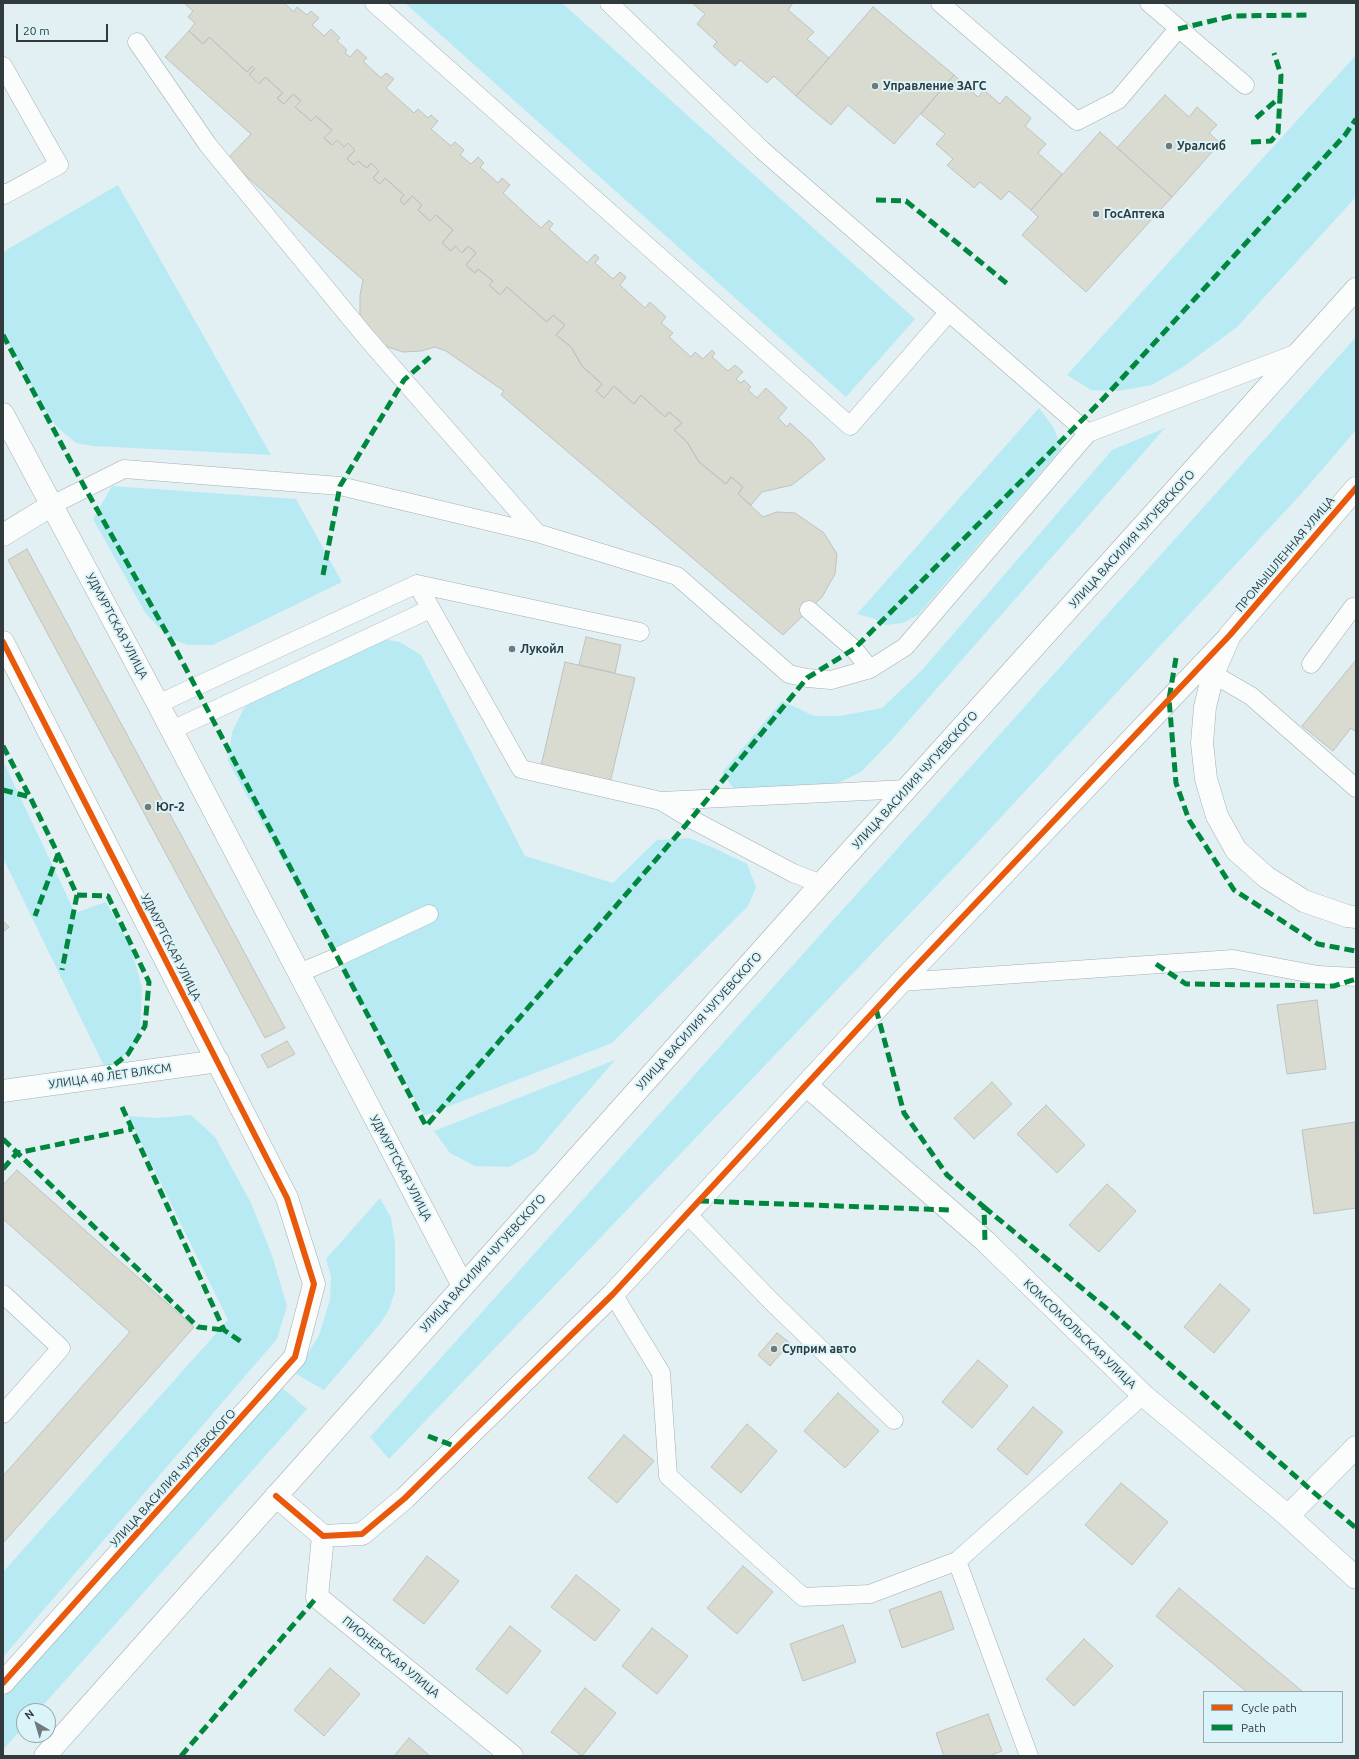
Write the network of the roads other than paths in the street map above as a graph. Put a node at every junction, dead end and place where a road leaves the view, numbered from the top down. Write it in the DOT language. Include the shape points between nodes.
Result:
graph roads {
  1 [pos="374,3"];
  2 [pos="610,3"];
  3 [pos="1149,3"];
  4 [pos="945,4"];
  5 [pos="1178,29"];
  6 [pos="137,42"];
  7 [pos="3,66"];
  8 [pos="1245,85"];
  9 [pos="3,193"];
  10 [pos="1356,289"];
  11 [pos="949,312"];
  12 [pos="1301,351"];
  13 [pos="3,414"];
  14 [pos="1088,433"];
  15 [pos="1356,488"];
  16 [pos="52,505"];
  17 [pos="538,534"];
  18 [pos="3,535"];
  19 [pos="417,584"];
  20 [pos="430,609"];
  21 [pos="809,610"];
  22 [pos="1356,610"];
  23 [pos="640,632"];
  24 [pos="1230,635"];
  25 [pos="3,642"];
  26 [pos="1311,664"];
  27 [pos="870,669"];
  28 [pos="1213,674"];
  29 [pos="158,704"];
  30 [pos="172,730"];
  31 [pos="1356,788"];
  32 [pos="907,789"];
  33 [pos="661,801"];
  34 [pos="821,884"];
  35 [pos="429,914"];
  36 [pos="1356,917"];
  37 [pos="299,973"];
  38 [pos="1356,977"];
  39 [pos="901,982"];
  40 [pos="218,1061"];
  41 [pos="806,1085"];
  42 [pos="3,1091"];
  43 [pos="687,1214"];
  44 [pos="308,1266"];
  45 [pos="463,1286"];
  46 [pos="3,1294"];
  47 [pos="613,1294"];
  48 [pos="1143,1395"];
  49 [pos="3,1414"];
  50 [pos="894,1420"];
  51 [pos="1356,1447"];
  52 [pos="276,1496"];
  53 [pos="1288,1516"];
  54 [pos="323,1536"];
  55 [pos="957,1561"];
  56 [pos="1356,1578"];
  57 [pos="3,1683"];
  58 [pos="44,1756"];
  59 [pos="512,1756"];
  60 [pos="1029,1756"];
  1 -- 11 [label="lane" via="850,426"];
  2 -- 11 [label="lane" via="762,150"];
  3 -- 5 [label="lane"];
  4 -- 5 [label="lane" via="1077,121 1118,100"];
  5 -- 8 [label="lane"];
  6 -- 17 [label="lane" via="208,145 366,337"];
  7 -- 9 [label="lane" via="59,164 4,195"];
  10 -- 12 [label="street, УЛИЦА ВАСИЛИЯ ЧУГУЕВСКОГО"];
  11 -- 14 [label="lane"];
  12 -- 14 [label="lane"];
  12 -- 32 [label="street, УЛИЦА ВАСИЛИЯ ЧУГУЕВСКОГО"];
  13 -- 16 [label="street, УДМУРТСКАЯ УЛИЦА"];
  14 -- 27 [label="lane" via="905,647"];
  15 -- 24 [label="street, ПРОМЫШЛЕННАЯ УЛИЦА"];
  16 -- 17 [label="lane" via="124,468 340,486"];
  16 -- 18 [label="street"];
  16 -- 29 [label="street, УДМУРТСКАЯ УЛИЦА"];
  17 -- 27 [label="lane" via="676,576 789,674 831,680"];
  19 -- 20 [label="lane"];
  19 -- 23 [label="lane"];
  19 -- 29 [label="lane"];
  20 -- 30 [label="lane"];
  20 -- 33 [label="lane" via="521,769"];
  21 -- 27 [label="lane" via="854,649"];
  22 -- 26 [label="lane" via="1353,607"];
  24 -- 28 [label="street"];
  24 -- 39 [label="street"];
  25 -- 40 [label="street, УДМУРТСКАЯ УЛИЦА"];
  28 -- 31 [label="lane" via="1251,696"];
  28 -- 36 [label="street" via="1205,707 1202,743 1206,779 1216,816 1236,850 1266,877 1304,901"];
  29 -- 30 [label="street, УДМУРТСКАЯ УЛИЦА"];
  30 -- 37 [label="street, УДМУРТСКАЯ УЛИЦА"];
  32 -- 33 [label="lane"];
  32 -- 34 [label="street, УЛИЦА ВАСИЛИЯ ЧУГУЕВСКОГО"];
  33 -- 34 [label="lane" via="793,873"];
  34 -- 45 [label="street, УЛИЦА ВАСИЛИЯ ЧУГУЕВСКОГО"];
  35 -- 37 [label="lane"];
  37 -- 45 [label="street, УДМУРТСКАЯ УЛИЦА"];
  38 -- 39 [label="lane" via="1318,975 1233,959"];
  39 -- 41 [label="street"];
  40 -- 42 [label="street, УЛИЦА 40 ЛЕТ ВЛКСМ"];
  40 -- 44 [label="street, УДМУРТСКАЯ УЛИЦА" via="287,1198"];
  41 -- 43 [label="street"];
  41 -- 48 [label="street, КОМСОМОЛЬСКАЯ УЛИЦА" via="985,1241"];
  43 -- 47 [label="street"];
  43 -- 50 [label="lane"];
  44 -- 57 [label="street, УЛИЦА ВАСИЛИЯ ЧУГУЕВСКОГО" via="314,1284 295,1357"];
  45 -- 52 [label="street, УЛИЦА ВАСИЛИЯ ЧУГУЕВСКОГО"];
  46 -- 49 [label="lane" via="61,1348"];
  47 -- 54 [label="street" via="405,1498 362,1534"];
  47 -- 55 [label="lane" via="661,1373 668,1476 803,1597 870,1594"];
  48 -- 53 [label="street, КОМСОМОЛЬСКАЯ УЛИЦА"];
  48 -- 55 [label="lane"];
  51 -- 53 [label="street"];
  52 -- 54 [label="street"];
  52 -- 58 [label="street, УЛИЦА ВАСИЛИЯ ЧУГУЕВСКОГО"];
  53 -- 56 [label="street, КОМСОМОЛЬСКАЯ УЛИЦА"];
  54 -- 59 [label="street, ПИОНЕРСКАЯ УЛИЦА" via="317,1597"];
  55 -- 60 [label="lane"];
}
